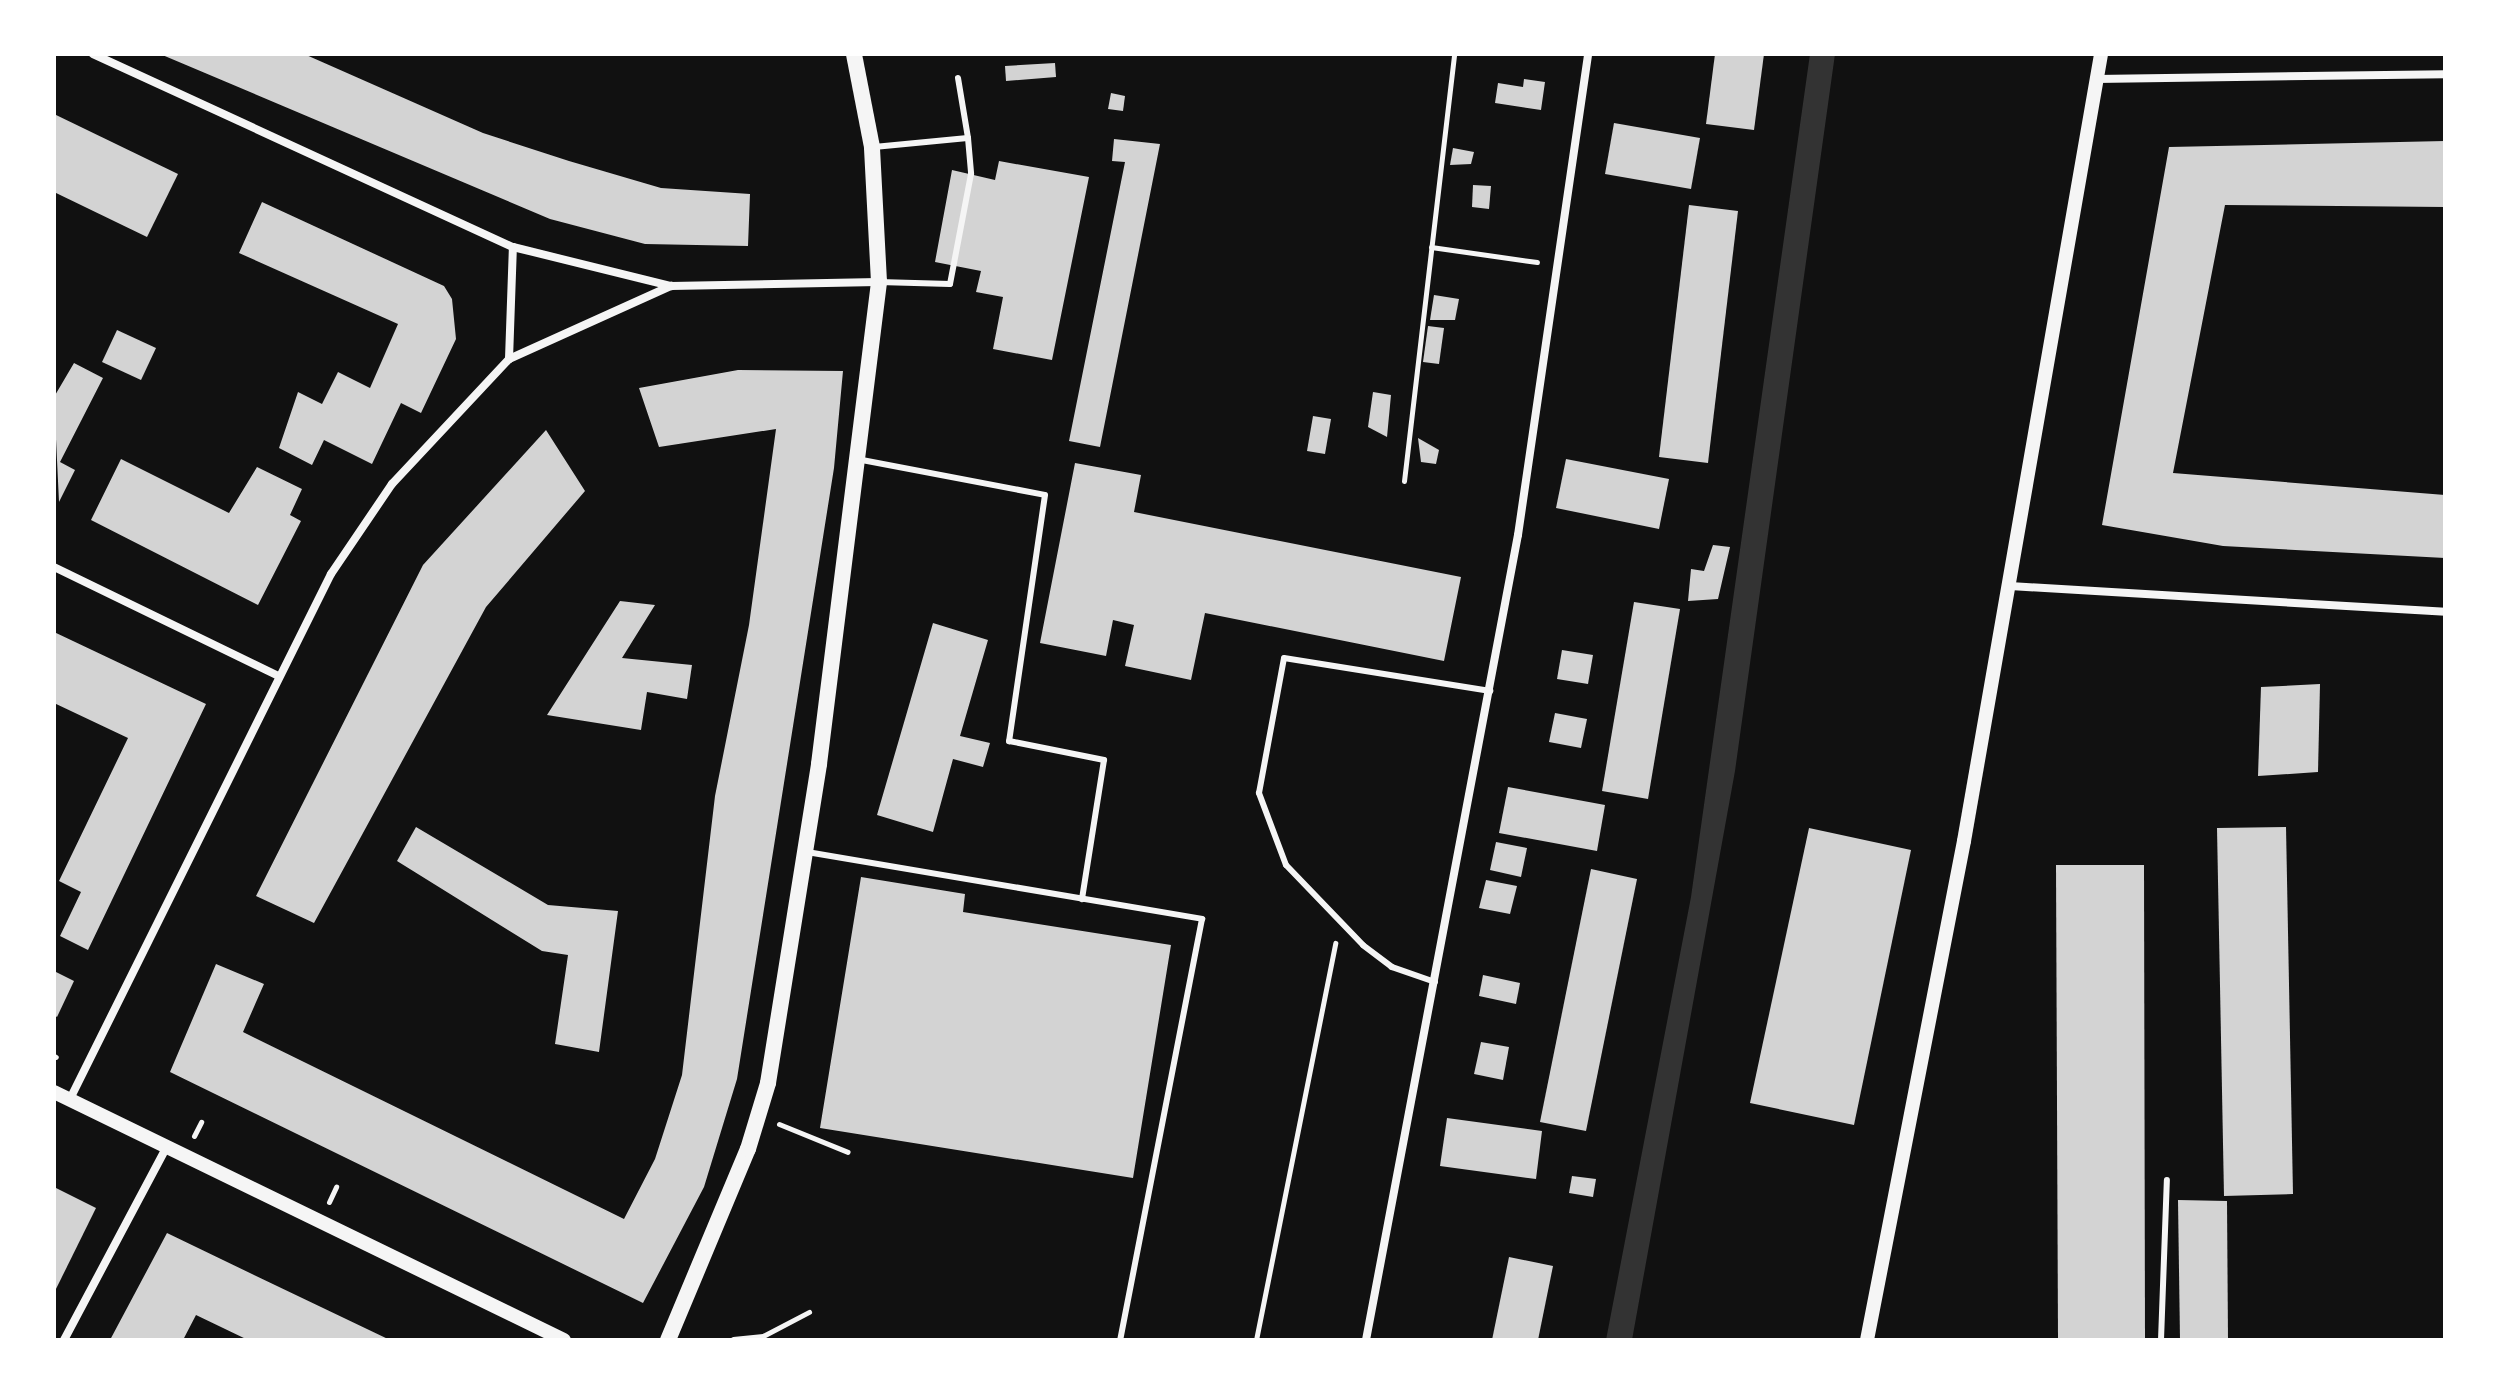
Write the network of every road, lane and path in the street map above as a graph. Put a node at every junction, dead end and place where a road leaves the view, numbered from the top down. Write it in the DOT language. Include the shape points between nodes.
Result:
graph roads {
  1 [pos="93,54"];
  2 [pos="854,54"];
  3 [pos="1454,54"];
  4 [pos="1588,54"];
  5 [pos="2101,54"];
  6 [pos="2445,74"];
  7 [pos="958,78"];
  8 [pos="2096,79"];
  9 [pos="968,138"];
  10 [pos="872,147"];
  11 [pos="513,247"];
  12 [pos="1431,247"];
  13 [pos="1558,265"];
  14 [pos="879,282"];
  15 [pos="671,286"];
  16 [pos="509,359"];
  17 [pos="862,460"];
  18 [pos="1404,481"];
  19 [pos="54,567"];
  20 [pos="2010,586"];
  21 [pos="2445,612"];
  22 [pos="278,676"];
  23 [pos="1490,691"];
  24 [pos="807,852"];
  25 [pos="1082,899"];
  26 [pos="1339,923"];
  27 [pos="1437,983"];
  28 [pos="54,1092"];
  29 [pos="70,1099"];
  30 [pos="787,1126"];
  31 [pos="167,1146"];
  32 [pos="848,1152"];
  33 [pos="2167,1180"];
  34 [pos="809,1312"];
  35 [pos="733,1339"];
  36 [pos="64,1340"];
  37 [pos="564,1340"];
  38 [pos="668,1340"];
  39 [pos="1120,1340"];
  40 [pos="1256,1340"];
  41 [pos="1366,1340"];
  42 [pos="1867,1340"];
  43 [pos="2161,1340"];
  1 -- 11 [label="street"];
  2 -- 10 [label="main road"];
  3 -- 12 [label="path"];
  4 -- 13 [label="street"];
  5 -- 8 [label="street"];
  6 -- 8 [label="street"];
  7 -- 9 [label="lane"];
  8 -- 20 [label="street"];
  9 -- 10 [label="lane"];
  9 -- 14 [label="lane" via="971,174 950,284"];
  10 -- 14 [label="main road"];
  11 -- 15 [label="street"];
  11 -- 16 [label="street"];
  12 -- 13 [label="path"];
  12 -- 18 [label="path"];
  13 -- 23 [label="street"];
  14 -- 15 [label="street"];
  14 -- 17 [label="main road"];
  15 -- 16 [label="street"];
  16 -- 22 [label="street" via="392,484 331,574"];
  17 -- 24 [label="main road"];
  17 -- 25 [label="lane" via="1045,495 1009,741 1104,760"];
  19 -- 22 [label="street"];
  20 -- 21 [label="street"];
  20 -- 42 [label="street"];
  22 -- 29 [label="street"];
  23 -- 26 [label="lane" via="1284,658 1259,793 1286,865"];
  23 -- 27 [label="street"];
  24 -- 25 [label="lane"];
  24 -- 38 [label="main road" via="758,1120"];
  25 -- 39 [label="lane" via="1202,919"];
  26 -- 27 [label="lane" via="1392,967"];
  26 -- 40 [label="path"];
  27 -- 41 [label="street"];
  28 -- 29 [label="street"];
  29 -- 31 [label="street"];
  30 -- 32 [label="path"];
  31 -- 36 [label="street"];
  31 -- 37 [label="street"];
  33 -- 43 [label="lane"];
  34 -- 35 [label="path" via="763,1336"];
}
